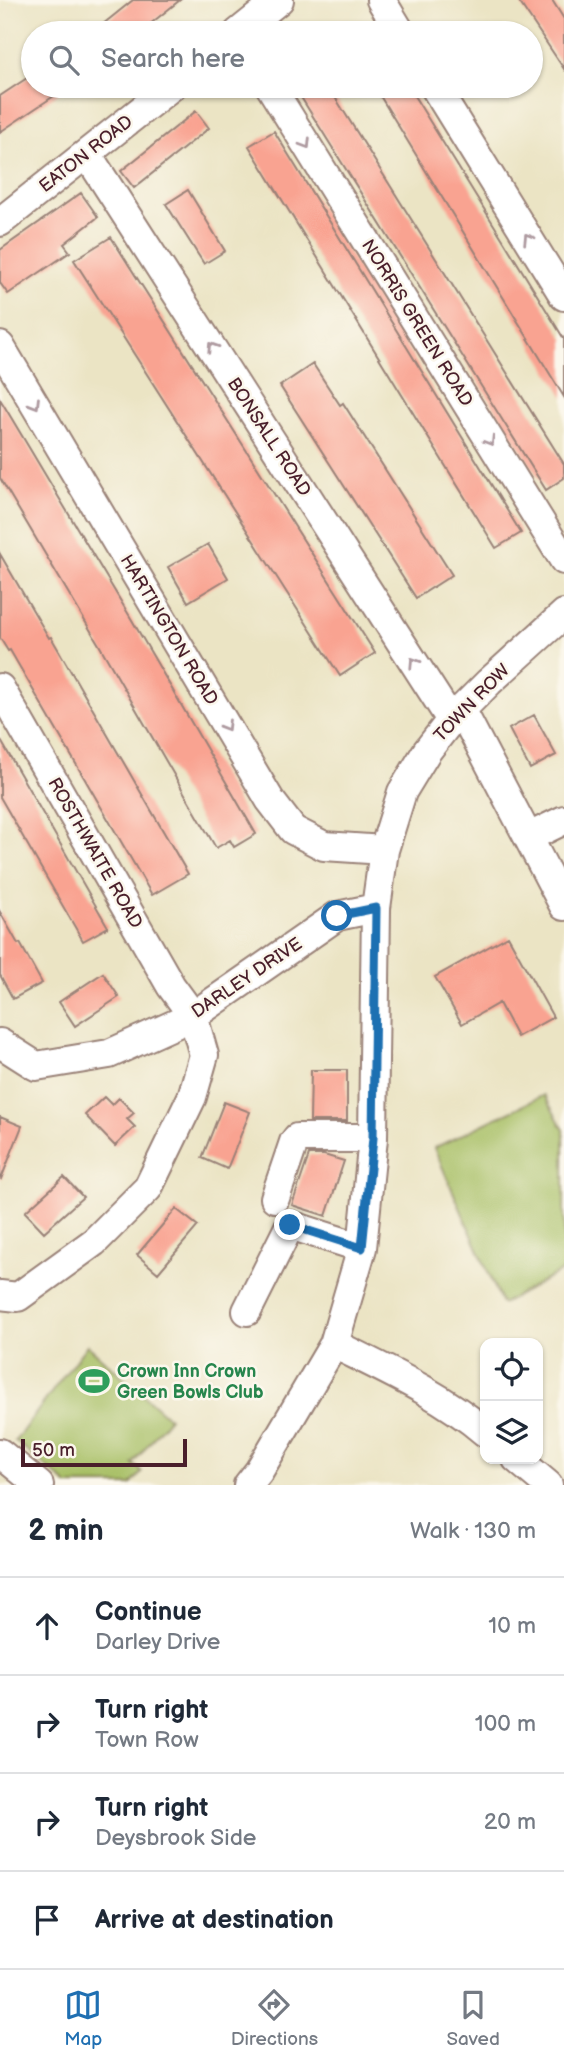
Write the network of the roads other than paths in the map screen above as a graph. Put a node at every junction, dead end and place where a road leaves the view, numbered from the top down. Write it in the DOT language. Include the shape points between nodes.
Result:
graph roads {
  1 [pos="279,0"];
  2 [pos="380,0"];
  3 [pos="253,21"];
  4 [pos="393,21"];
  5 [pos="157,98"];
  6 [pos="277,98"];
  7 [pos="441,98"];
  8 [pos="87,154"];
  9 [pos="0,222"];
  10 [pos="564,296"];
  11 [pos="0,346"];
  12 [pos="564,560"];
  13 [pos="564,614"];
  14 [pos="0,688"];
  15 [pos="456,715"];
  16 [pos="564,820"];
  17 [pos="529,837"];
  18 [pos="384,850"];
  19 [pos="564,906"];
  20 [pos="376,908"];
  21 [pos="193,1016"];
  22 [pos="0,1043"];
  23 [pos="373,1138"];
  24 [pos="275,1198"];
  25 [pos="362,1248"];
  26 [pos="0,1295"];
  27 [pos="247,1311"];
  28 [pos="334,1344"];
  29 [pos="480,1428"];
  30 [pos="0,1453"];
  31 [pos="523,1464"];
  32 [pos="39,1485"];
  33 [pos="248,1485"];
  34 [pos="548,1485"];
  1 -- 3 [label="street"];
  2 -- 4 [label="street"];
  5 -- 8 [label="street, EATON ROAD"];
  6 -- 12 [label="street, NORRIS GREEN ROAD, one-way"];
  10 -- 7 [label="street, one-way"];
  8 -- 9 [label="street, EATON ROAD"];
  15 -- 8 [label="street, BONSALL ROAD, one-way"];
  11 -- 18 [label="street, HARTINGTON ROAD, one-way" via="270,800 293,830 324,845"];
  13 -- 15 [label="street, TOWN ROW"];
  14 -- 21 [label="street, ROSTHWAITE ROAD" via="164,974"];
  15 -- 17 [label="street, BONSALL ROAD"];
  15 -- 18 [label="street, TOWN ROW" via="402,792"];
  16 -- 17 [label="street"];
  17 -- 19 [label="street, BONSALL ROAD"];
  18 -- 20 [label="street, TOWN ROW"];
  20 -- 21 [label="street, DARLEY DRIVE" via="337,916"];
  20 -- 23 [label="street, TOWN ROW"];
  21 -- 22 [label="street, DARLEY DRIVE" via="109,1054 36,1066"];
  21 -- 26 [label="street, ROSTHWAITE ROAD" via="204,1055 192,1097 148,1188 94,1242 18,1297"];
  23 -- 24 [label="street" via="297,1138"];
  23 -- 25 [label="street, TOWN ROW"];
  25 -- 27 [label="street" via="290,1225"];
  25 -- 28 [label="street, TOWN ROW"];
  28 -- 29 [label="street" via="438,1397"];
  28 -- 33 [label="street, TOWN ROW"];
  30 -- 32 [label="street"];
  31 -- 34 [label="street"];
}
